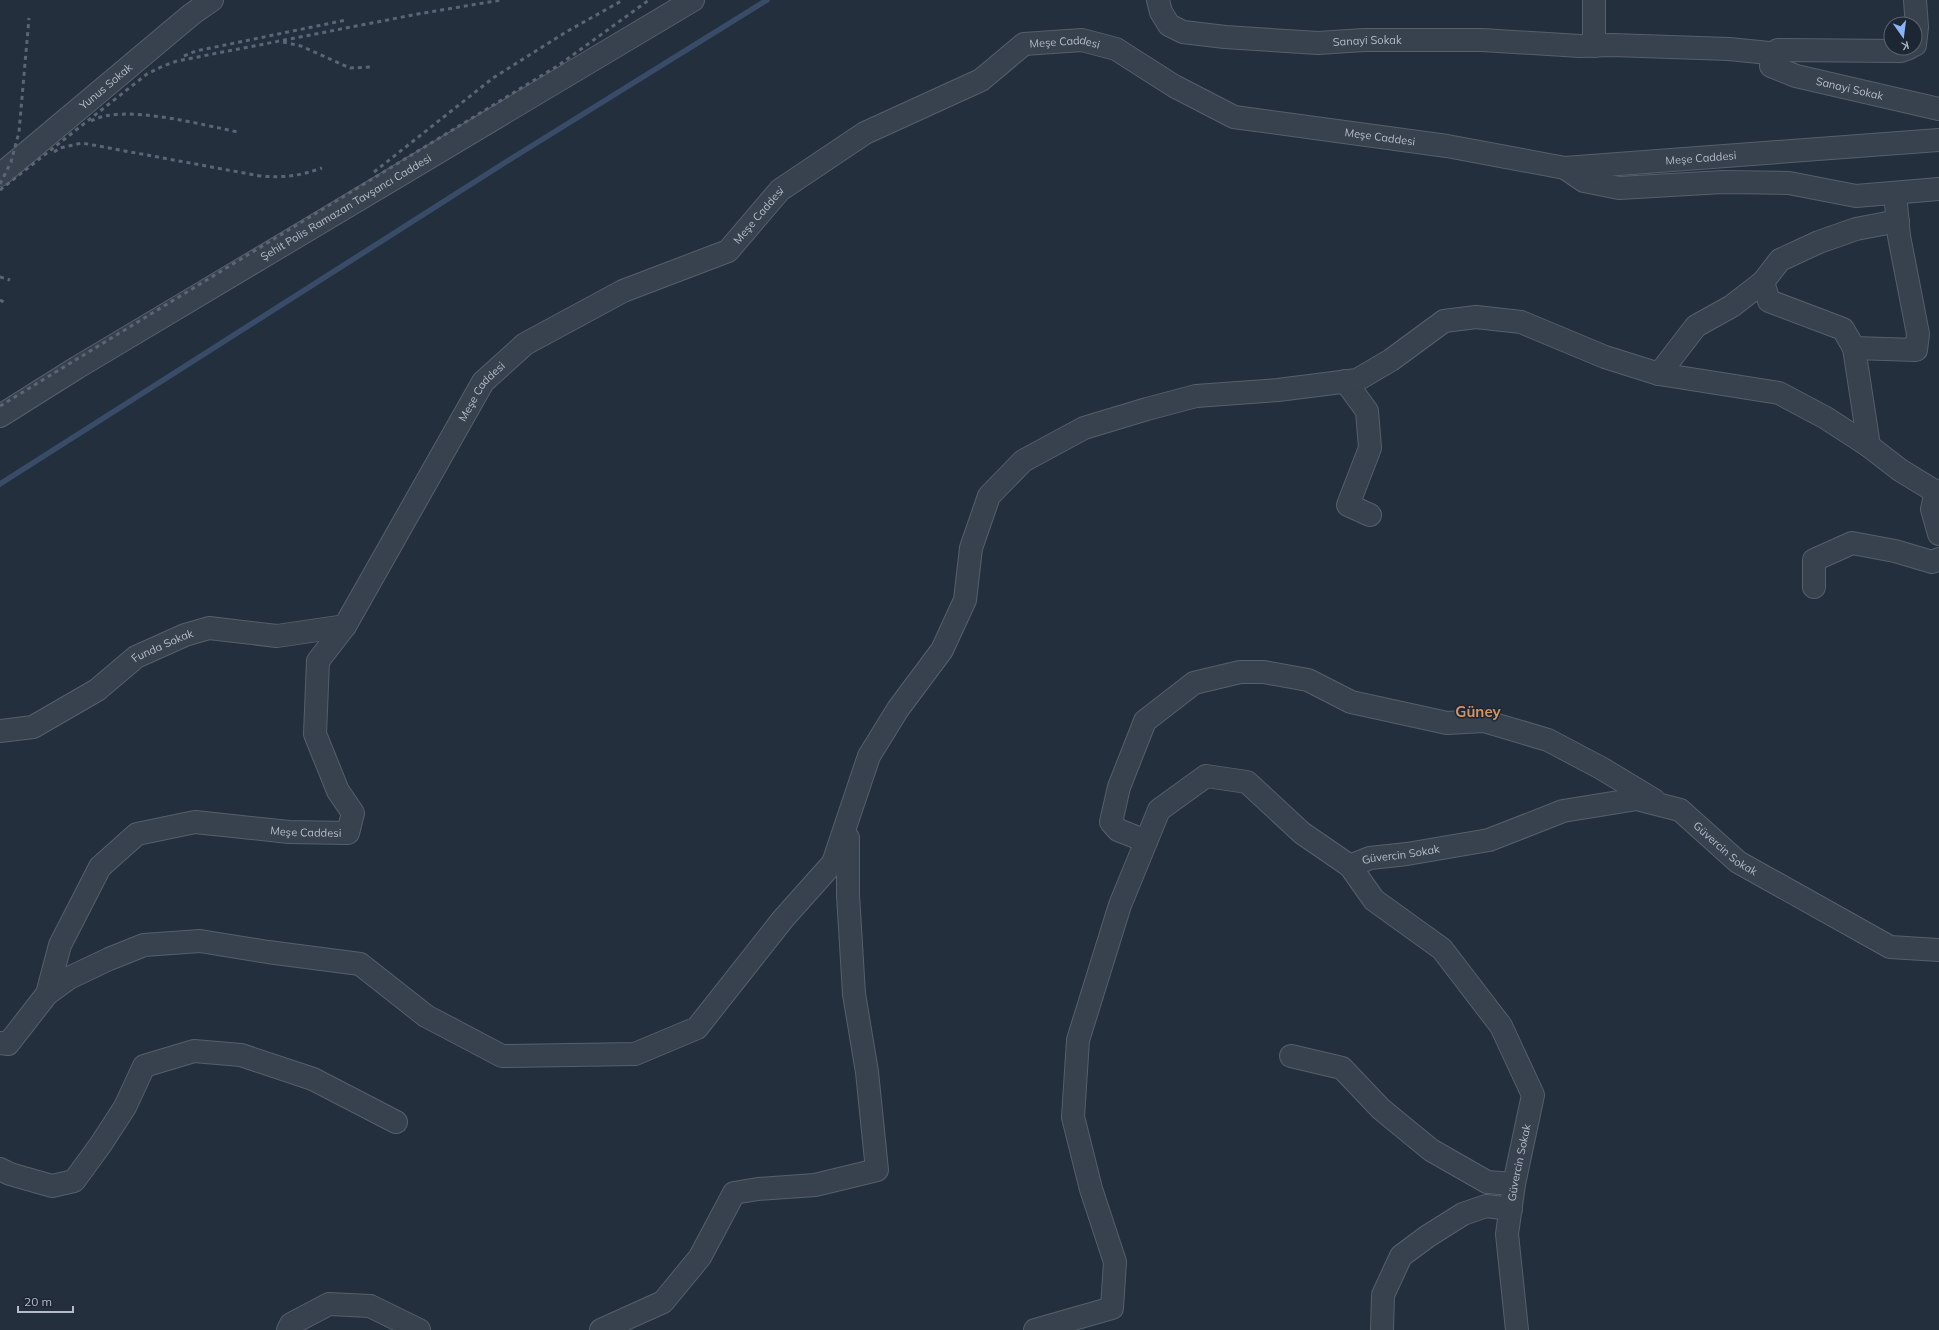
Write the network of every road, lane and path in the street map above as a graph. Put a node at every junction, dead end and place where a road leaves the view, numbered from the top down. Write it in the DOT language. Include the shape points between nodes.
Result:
graph roads {
  1 [pos="212,0"];
  2 [pos="693,0"];
  3 [pos="1158,0"];
  4 [pos="1594,0"];
  5 [pos="1915,0"];
  6 [pos="1916,16"];
  7 [pos="1594,46"];
  8 [pos="1883,51"];
  9 [pos="1775,57"];
  10 [pos="1939,109"];
  11 [pos="1939,140"];
  12 [pos="1565,168"];
  13 [pos="0,175"];
  14 [pos="1939,190"];
  15 [pos="1895,193"];
  16 [pos="1898,221"];
  17 [pos="1762,282"];
  18 [pos="1854,348"];
  19 [pos="1659,374"];
  20 [pos="1345,381"];
  21 [pos="0,416"];
  22 [pos="1869,446"];
  23 [pos="1938,491"];
  24 [pos="1370,515"];
  25 [pos="1939,534"];
  26 [pos="1939,559"];
  27 [pos="1814,587"];
  28 [pos="345,626"];
  29 [pos="0,731"];
  30 [pos="1662,805"];
  31 [pos="848,817"];
  32 [pos="1146,840"];
  33 [pos="1350,866"];
  34 [pos="1939,950"];
  35 [pos="48,994"];
  36 [pos="0,1043"];
  37 [pos="1292,1056"];
  38 [pos="396,1122"];
  39 [pos="0,1169"];
  40 [pos="1514,1184"];
  41 [pos="1511,1209"];
  42 [pos="288,1330"];
  43 [pos="418,1330"];
  44 [pos="602,1330"];
  45 [pos="1035,1330"];
  46 [pos="1382,1330"];
  47 [pos="1517,1330"];
  1 -- 13 [label="street, Yunus Sokak"];
  2 -- 21 [label="street, Şehit Polis Ramazan Tavşancı Caddesi"];
  3 -- 7 [label="street, Sanayi Sokak" via="1161,12 1169,25 1183,32 1225,37 1318,43 1364,40 1482,40"];
  4 -- 7 [label="street"];
  5 -- 6 [label="street"];
  7 -- 9 [label="street, Sanayi Sokak" via="1730,49 1769,53"];
  8 -- 9 [label="street" via="1778,50"];
  9 -- 10 [label="street, Sanayi Sokak" via="1771,66 1796,76"];
  11 -- 12 [label="street, Meşe Caddesi"];
  12 -- 15 [label="street" via="1584,181 1619,188 1723,182 1790,183 1856,196"];
  12 -- 28 [label="street, Meşe Caddesi" via="1447,146 1234,117 1174,86 1116,49 1082,40 1024,44 981,80 865,133 780,190 728,251 623,291 525,344 483,382"];
  14 -- 15 [label="street"];
  15 -- 16 [label="street"];
  16 -- 17 [label="street" via="1856,229 1819,242 1780,260"];
  16 -- 18 [label="street" via="1918,334 1916,350"];
  17 -- 18 [label="street" via="1768,302 1843,329"];
  17 -- 19 [label="street" via="1732,306 1696,326"];
  18 -- 22 [label="street"];
  19 -- 20 [label="street" via="1604,357 1521,322 1476,317 1444,321 1391,360 1357,380"];
  19 -- 22 [label="street" via="1779,393 1826,418"];
  20 -- 24 [label="street" via="1367,411 1370,448 1348,505"];
  20 -- 31 [label="street" via="1278,390 1196,396 1084,428 1023,461 989,496 971,548 965,600 942,650 898,709 868,756"];
  22 -- 23 [label="street" via="1900,470"];
  23 -- 25 [label="street" via="1932,509"];
  26 -- 27 [label="street" via="1932,562 1895,551 1852,543 1814,560"];
  28 -- 29 [label="street, Funda Sokak" via="277,636 209,628 185,635 136,657 97,690 33,727"];
  28 -- 35 [label="street, Meşe Caddesi" via="318,662 315,734 338,790 353,813 348,833 289,832 195,822 137,834 100,867 60,945"];
  30 -- 32 [label="street" via="1548,740 1484,721 1447,723 1351,702 1308,680 1264,672 1240,672 1194,682 1145,721 1119,787 1111,822 1118,830"];
  30 -- 33 [label="street, Güvercin Sokak" via="1637,799 1563,811 1489,840 1370,858"];
  30 -- 34 [label="street, Güvercin Sokak" via="1680,810 1738,862 1890,947"];
  31 -- 35 [label="street" via="833,863 783,919 697,1028 635,1054 502,1056 426,1016 360,964 200,941 144,944 70,978"];
  31 -- 44 [label="street" via="848,895 854,994 867,1072 877,1170 816,1185 734,1193 700,1257 663,1302"];
  32 -- 33 [label="street" via="1159,810 1206,776 1247,782 1302,833"];
  32 -- 45 [label="street" via="1120,904 1078,1040 1073,1118 1091,1189 1115,1262 1112,1308"];
  33 -- 40 [label="street, Güvercin Sokak" via="1374,900 1442,949 1502,1026 1533,1095"];
  35 -- 36 [label="street, Meşe Caddesi" via="8,1044"];
  37 -- 40 [label="street" via="1342,1068 1381,1109 1432,1150 1487,1182"];
  38 -- 39 [label="street" via="313,1079 241,1055 194,1051 144,1066 124,1107 74,1181 52,1186"];
  40 -- 41 [label="street, Güvercin Sokak"];
  41 -- 46 [label="street" via="1486,1206 1464,1214 1401,1256 1383,1294"];
  41 -- 47 [label="street, Güvercin Sokak" via="1507,1234"];
  42 -- 43 [label="street" via="291,1324 329,1304 370,1306"];
}
